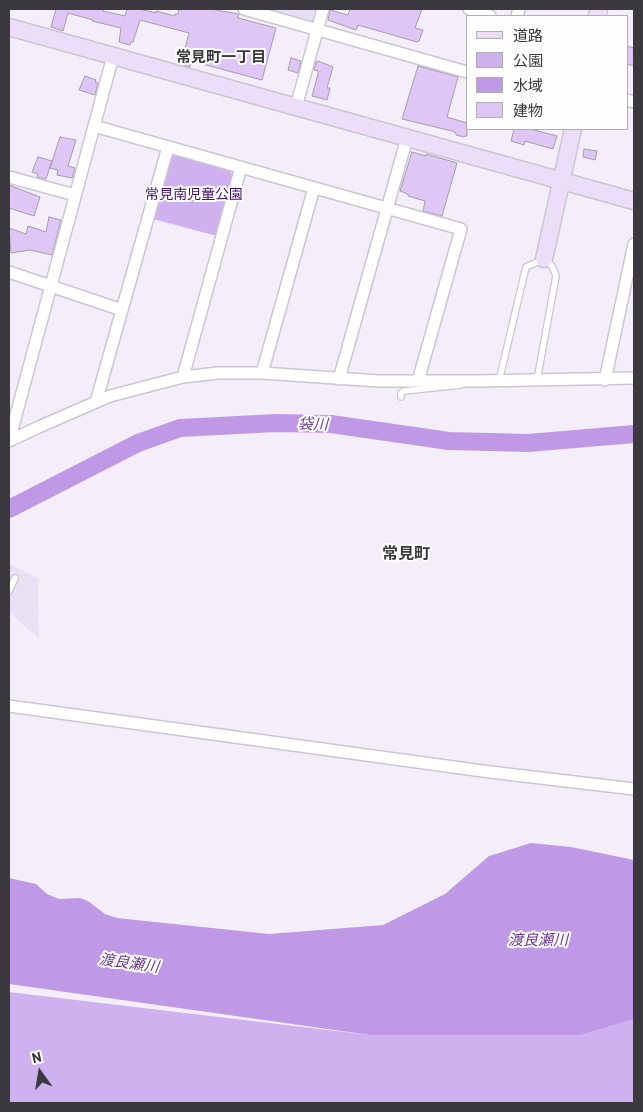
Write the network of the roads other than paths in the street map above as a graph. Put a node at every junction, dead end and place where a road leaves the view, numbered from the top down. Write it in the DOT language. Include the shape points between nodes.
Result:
graph roads {
  1 [pos="244,9"];
  2 [pos="323,9"];
  3 [pos="469,9"];
  4 [pos="487,15"];
  5 [pos="9,27"];
  6 [pos="318,29"];
  7 [pos="113,56"];
  8 [pos="466,72"];
  9 [pos="296,107"];
  10 [pos="94,126"];
  11 [pos="573,130"];
  12 [pos="407,138"];
  13 [pos="168,147"];
  14 [pos="241,167"];
  15 [pos="9,177"];
  16 [pos="562,181"];
  17 [pos="314,188"];
  18 [pos="76,195"];
  19 [pos="634,201"];
  20 [pos="388,208"];
  21 [pos="634,244"];
  22 [pos="544,259"];
  23 [pos="9,272"];
  24 [pos="51,286"];
  25 [pos="629,295"];
  26 [pos="122,310"];
  27 [pos="262,373"];
  28 [pos="183,378"];
  29 [pos="634,378"];
  30 [pos="339,379"];
  31 [pos="537,380"];
  32 [pos="606,380"];
  33 [pos="418,381"];
  34 [pos="499,381"];
  35 [pos="478,382"];
  36 [pos="402,397"];
  37 [pos="96,402"];
  38 [pos="9,441"];
  39 [pos="15,578"];
  40 [pos="9,591"];
  41 [pos="9,706"];
  42 [pos="634,789"];
  1 -- 6 [label="street"];
  2 -- 6 [label="street"];
  3 -- 4 [label="street"];
  5 -- 7 [label="street"];
  6 -- 8 [label="street"];
  6 -- 9 [label="street"];
  7 -- 9 [label="street"];
  7 -- 10 [label="street"];
  9 -- 12 [label="street"];
  10 -- 13 [label="street"];
  10 -- 18 [label="street"];
  11 -- 16 [label="street"];
  12 -- 16 [label="street"];
  12 -- 20 [label="street"];
  13 -- 14 [label="street"];
  13 -- 26 [label="street"];
  14 -- 17 [label="street"];
  14 -- 28 [label="street"];
  15 -- 18 [label="street"];
  16 -- 19 [label="street"];
  16 -- 22 [label="street"];
  17 -- 20 [label="street"];
  17 -- 27 [label="street"];
  18 -- 24 [label="street"];
  20 -- 30 [label="street"];
  20 -- 33 [label="street" via="461,229"];
  21 -- 25 [label="street"];
  22 -- 31 [label="lane" via="556,276"];
  22 -- 34 [label="lane" via="526,267"];
  23 -- 24 [label="street"];
  24 -- 26 [label="street"];
  24 -- 38 [label="street"];
  25 -- 32 [label="street"];
  26 -- 37 [label="street"];
  27 -- 28 [label="street" via="218,373"];
  27 -- 30 [label="street"];
  28 -- 37 [label="street"];
  29 -- 32 [label="street"];
  30 -- 33 [label="street"];
  31 -- 32 [label="street"];
  31 -- 34 [label="street"];
  33 -- 35 [label="street"];
  34 -- 35 [label="street"];
  35 -- 36 [label="lane" via="404,391 401,392"];
  37 -- 38 [label="street"];
  39 -- 40 [label="lane"];
  41 -- 42 [label="street"];
}
